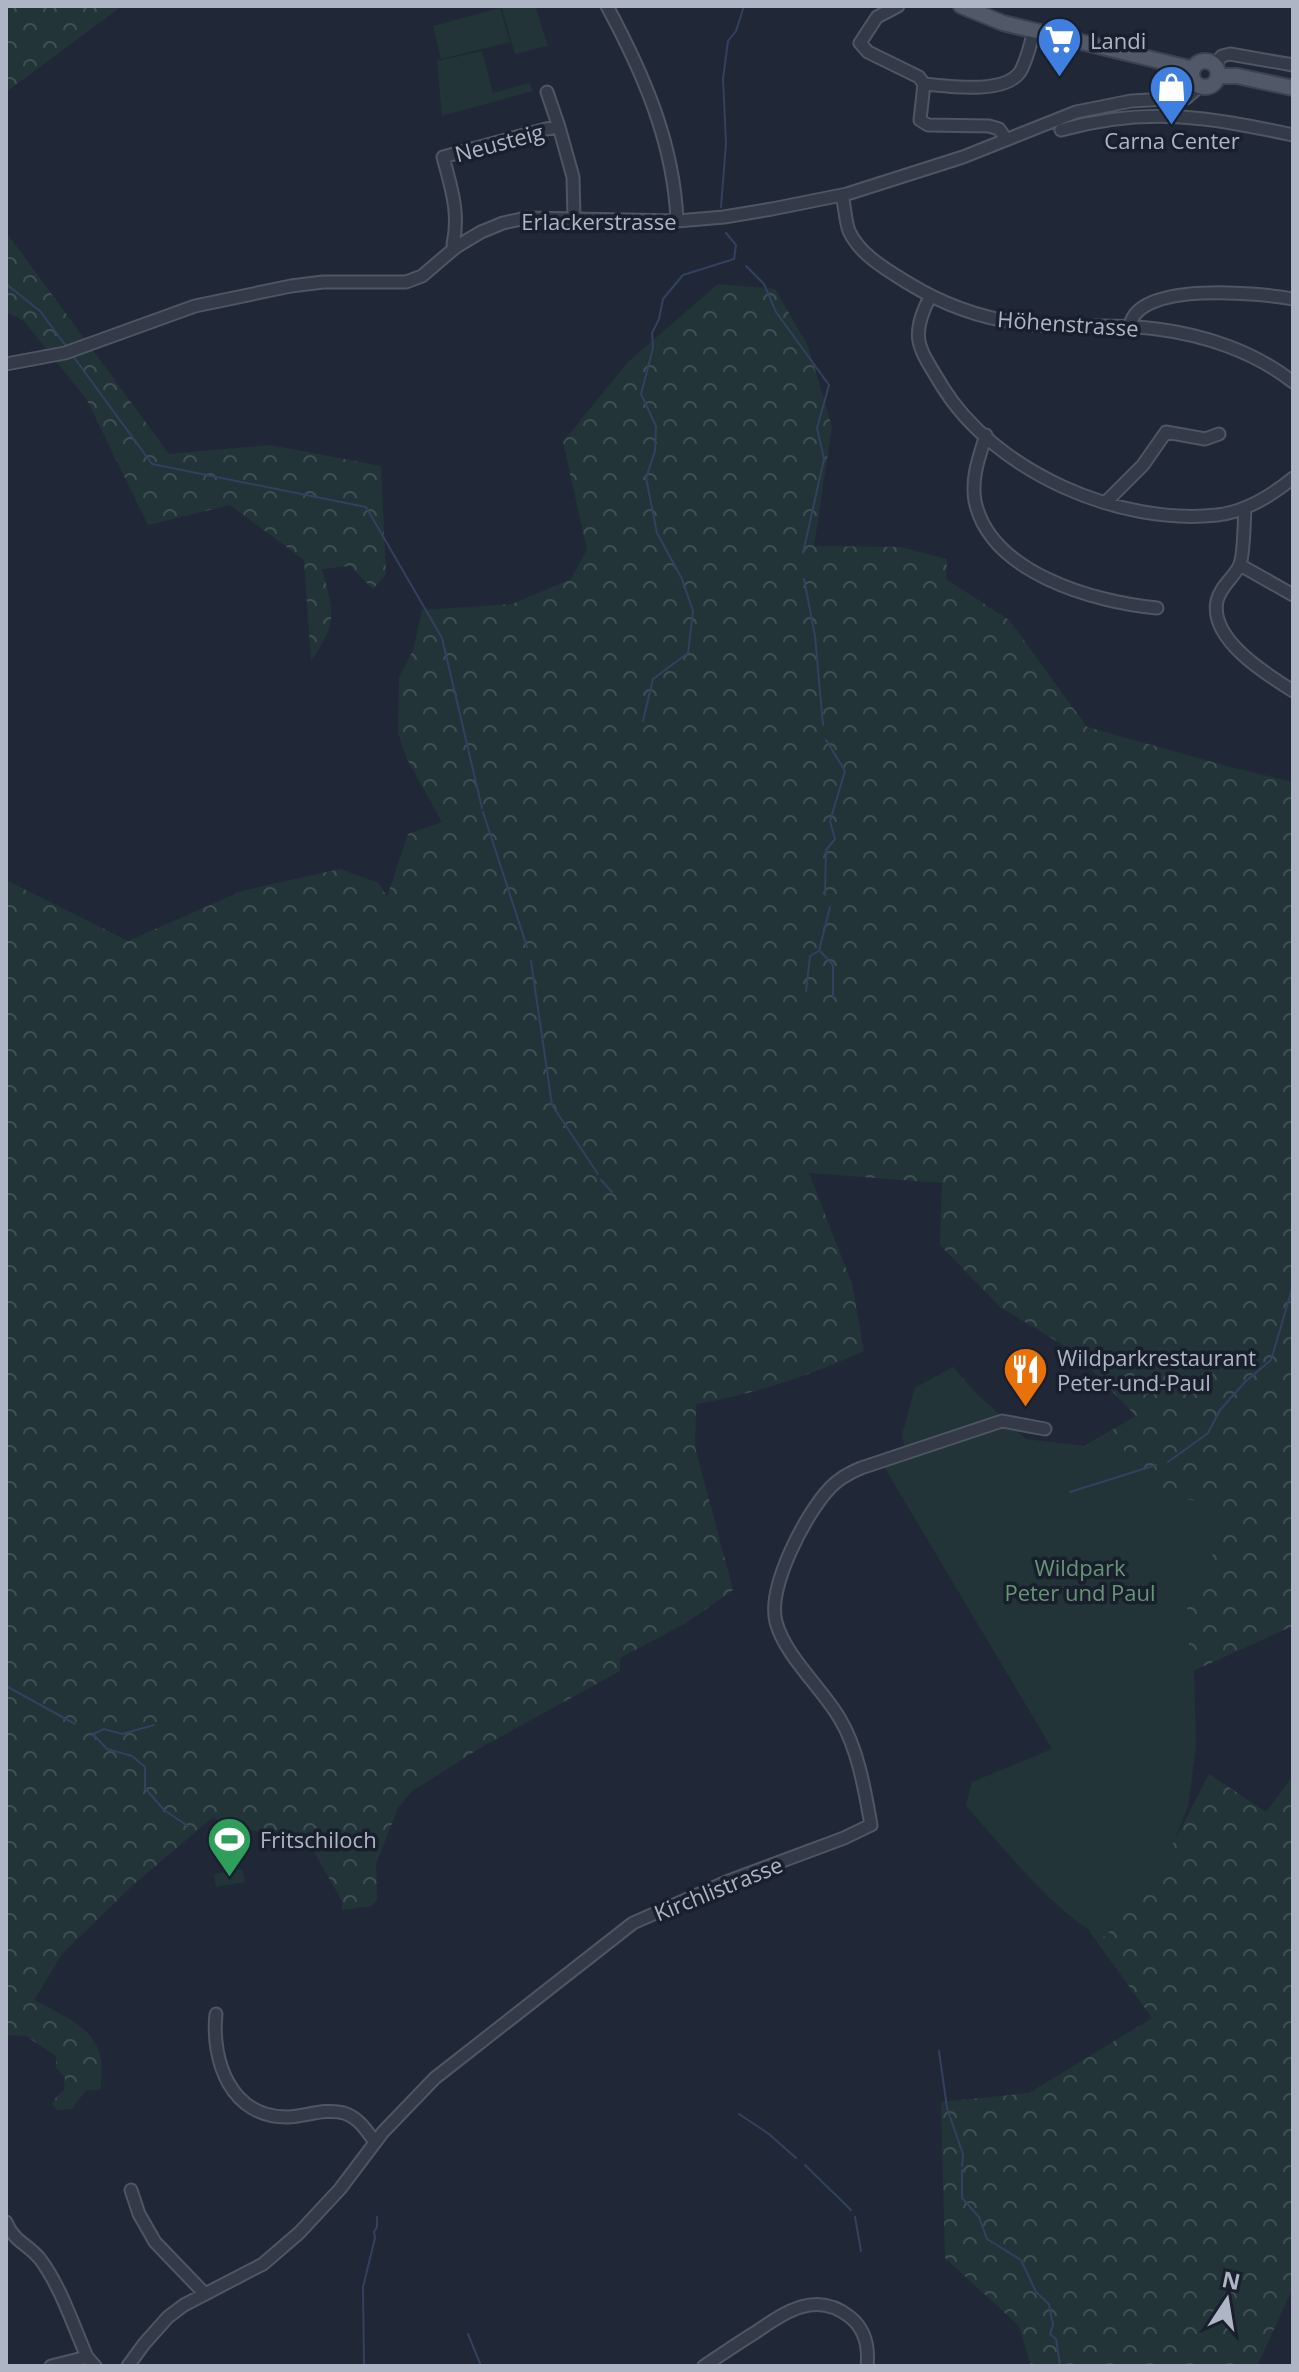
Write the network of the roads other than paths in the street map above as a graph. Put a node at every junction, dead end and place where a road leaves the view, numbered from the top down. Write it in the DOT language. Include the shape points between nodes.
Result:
graph roads {
  1 [pos="607,6"];
  2 [pos="898,6"];
  3 [pos="961,6"];
  4 [pos="1034,30"];
  5 [pos="1293,65"];
  6 [pos="1193,69"];
  7 [pos="1216,70"];
  8 [pos="924,84"];
  9 [pos="1200,86"];
  10 [pos="1293,88"];
  11 [pos="547,92"];
  12 [pos="1154,99"];
  13 [pos="1153,116"];
  14 [pos="559,127"];
  15 [pos="1061,130"];
  16 [pos="1293,135"];
  17 [pos="1006,139"];
  18 [pos="842,195"];
  19 [pos="574,218"];
  20 [pos="677,221"];
  21 [pos="458,224"];
  22 [pos="481,232"];
  23 [pos="456,247"];
  24 [pos="930,297"];
  25 [pos="1293,299"];
  26 [pos="1130,327"];
  27 [pos="6,364"];
  28 [pos="1293,382"];
  29 [pos="1219,434"];
  30 [pos="986,435"];
  31 [pos="1293,478"];
  32 [pos="1106,502"];
  33 [pos="1245,509"];
  34 [pos="1240,565"];
  35 [pos="1293,595"];
  36 [pos="1157,608"];
  37 [pos="1293,691"];
  38 [pos="1045,1429"];
  39 [pos="216,2014"];
  40 [pos="375,2142"];
  41 [pos="131,2190"];
  42 [pos="6,2222"];
  43 [pos="8,2234"];
  44 [pos="205,2294"];
  45 [pos="91,2362"];
  46 [pos="51,2366"];
  47 [pos="128,2366"];
  48 [pos="704,2366"];
  49 [pos="867,2366"];
  1 -- 20 [label="street" via="656,111"];
  2 -- 8 [label="street" via="877,17 860,43"];
  3 -- 4 [label="main road"];
  4 -- 6 [label="main road"];
  4 -- 8 [label="street" via="1015,77 977,88"];
  5 -- 7 [label="street" via="1230,54 1222,56"];
  6 -- 7 [label="main road" via="1201,62"];
  6 -- 9 [label="main road"];
  7 -- 9 [label="main road" via="1212,86"];
  7 -- 10 [label="main road"];
  8 -- 17 [label="street" via="920,120 928,125 989,126"];
  9 -- 12 [label="street, Erlackerstrasse" via="1186,98"];
  11 -- 14 [label="street"];
  12 -- 13 [label="street"];
  12 -- 17 [label="street, Erlackerstrasse" via="1076,112"];
  13 -- 15 [label="street" via="1124,116"];
  13 -- 16 [label="street" via="1207,119"];
  14 -- 19 [label="street, Neusteig" via="573,177"];
  14 -- 21 [label="street, Neusteig" via="443,157"];
  17 -- 18 [label="street, Erlackerstrasse"];
  18 -- 20 [label="street, Erlackerstrasse"];
  18 -- 24 [label="street, Höhenstrasse" via="857,244"];
  19 -- 20 [label="street, Erlackerstrasse"];
  19 -- 22 [label="street, Erlackerstrasse" via="526,218"];
  21 -- 22 [label="street"];
  21 -- 23 [label="street"];
  22 -- 23 [label="street, Erlackerstrasse"];
  23 -- 27 [label="street, Erlackerstrasse" via="422,276 406,282 291,286 195,306 65,353"];
  24 -- 26 [label="street, Höhenstrasse" via="1001,321"];
  24 -- 30 [label="street" via="918,329 919,347 947,394"];
  25 -- 26 [label="street" via="1226,292 1184,295 1137,311"];
  26 -- 28 [label="street, Höhenstrasse" via="1208,340 1259,360"];
  29 -- 32 [label="street" via="1205,439 1166,432 1143,465"];
  30 -- 32 [label="street" via="1042,477"];
  30 -- 36 [label="street" via="974,489 994,541 1010,557 1057,583"];
  31 -- 33 [label="street"];
  32 -- 33 [label="street" via="1183,517"];
  33 -- 34 [label="street"];
  34 -- 35 [label="street"];
  34 -- 37 [label="street" via="1217,601 1223,633"];
  38 -- 40 [label="street, Kirchlistrasse" via="1002,1421 861,1468 830,1488 798,1535 780,1582 775,1618 788,1646 841,1719 871,1825 633,1923 435,2078"];
  39 -- 40 [label="street" via="223,2075 244,2103 272,2116 343,2113 358,2121"];
  40 -- 44 [label="street, Kirchlistrasse" via="299,2233 263,2264"];
  41 -- 44 [label="street" via="155,2242"];
  42 -- 43 [label="street"];
  43 -- 45 [label="street" via="38,2257 56,2284"];
  44 -- 47 [label="street, Kirchlistrasse" via="168,2317"];
  45 -- 46 [label="street"];
  48 -- 49 [label="street" via="787,2310 812,2303 832,2306 856,2322 869,2351"];
}
